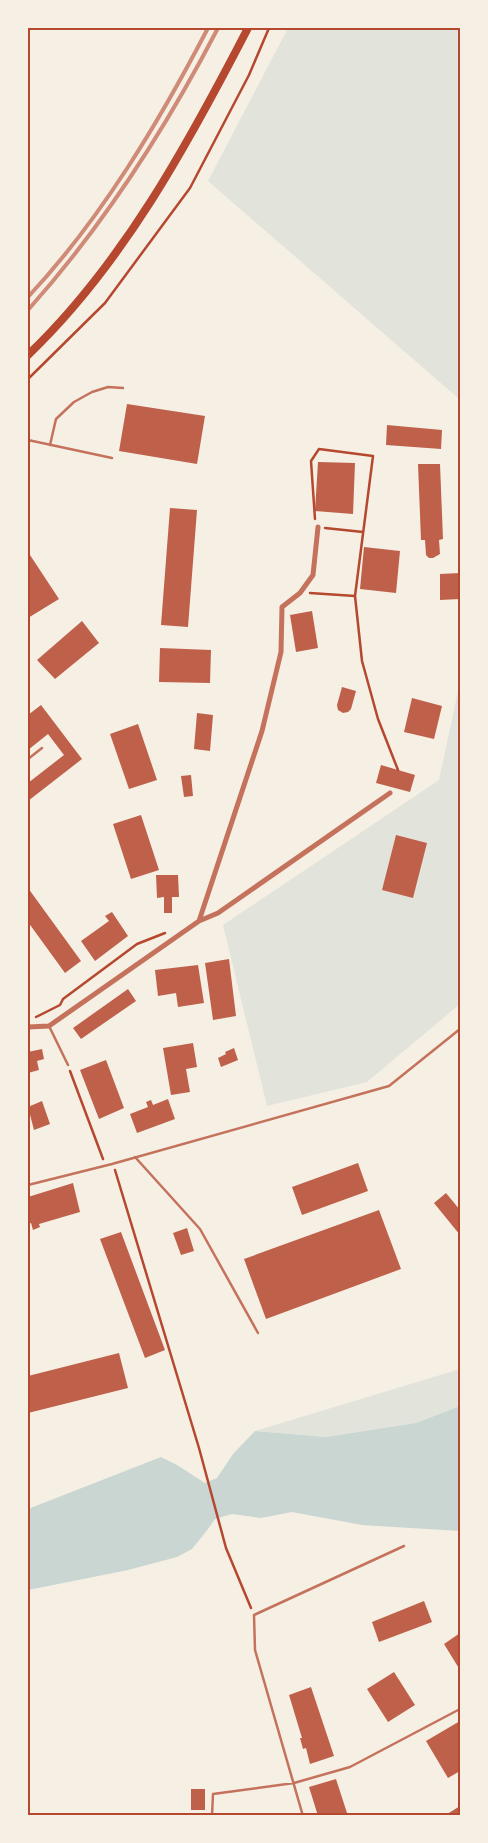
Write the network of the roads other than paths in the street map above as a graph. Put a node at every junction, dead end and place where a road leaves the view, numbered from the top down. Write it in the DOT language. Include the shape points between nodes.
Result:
graph roads {
  1 [pos="248,28"];
  2 [pos="28,355"];
  3 [pos="123,388"];
  4 [pos="28,440"];
  5 [pos="50,445"];
  6 [pos="112,458"];
  7 [pos="318,527"];
  8 [pos="42,748"];
  9 [pos="28,759"];
  10 [pos="390,793"];
  11 [pos="199,921"];
  12 [pos="49,1026"];
  13 [pos="28,1027"];
  14 [pos="460,1028"];
  15 [pos="68,1065"];
  16 [pos="135,1157"];
  17 [pos="28,1185"];
  18 [pos="258,1333"];
  19 [pos="404,1546"];
  20 [pos="460,1708"];
  21 [pos="294,1783"];
  22 [pos="212,1816"];
  23 [pos="303,1816"];
  1 -- 2 [label="main road" via="205,110 124,241 48,336"];
  3 -- 5 [label="lane" via="108,387 74,402 56,418"];
  4 -- 5 [label="lane"];
  5 -- 6 [label="lane"];
  7 -- 11 [label="street" via="314,575 300,593 282,607 281,652 262,731"];
  8 -- 9 [label="lane"];
  10 -- 11 [label="street" via="218,913"];
  11 -- 12 [label="street"];
  12 -- 13 [label="street"];
  12 -- 15 [label="lane"];
  14 -- 16 [label="lane" via="389,1086"];
  16 -- 17 [label="lane"];
  16 -- 18 [label="lane" via="200,1229"];
  19 -- 21 [label="lane" via="254,1615 255,1650"];
  20 -- 21 [label="lane" via="350,1766"];
  21 -- 22 [label="lane" via="213,1794"];
  21 -- 23 [label="lane"];
}
